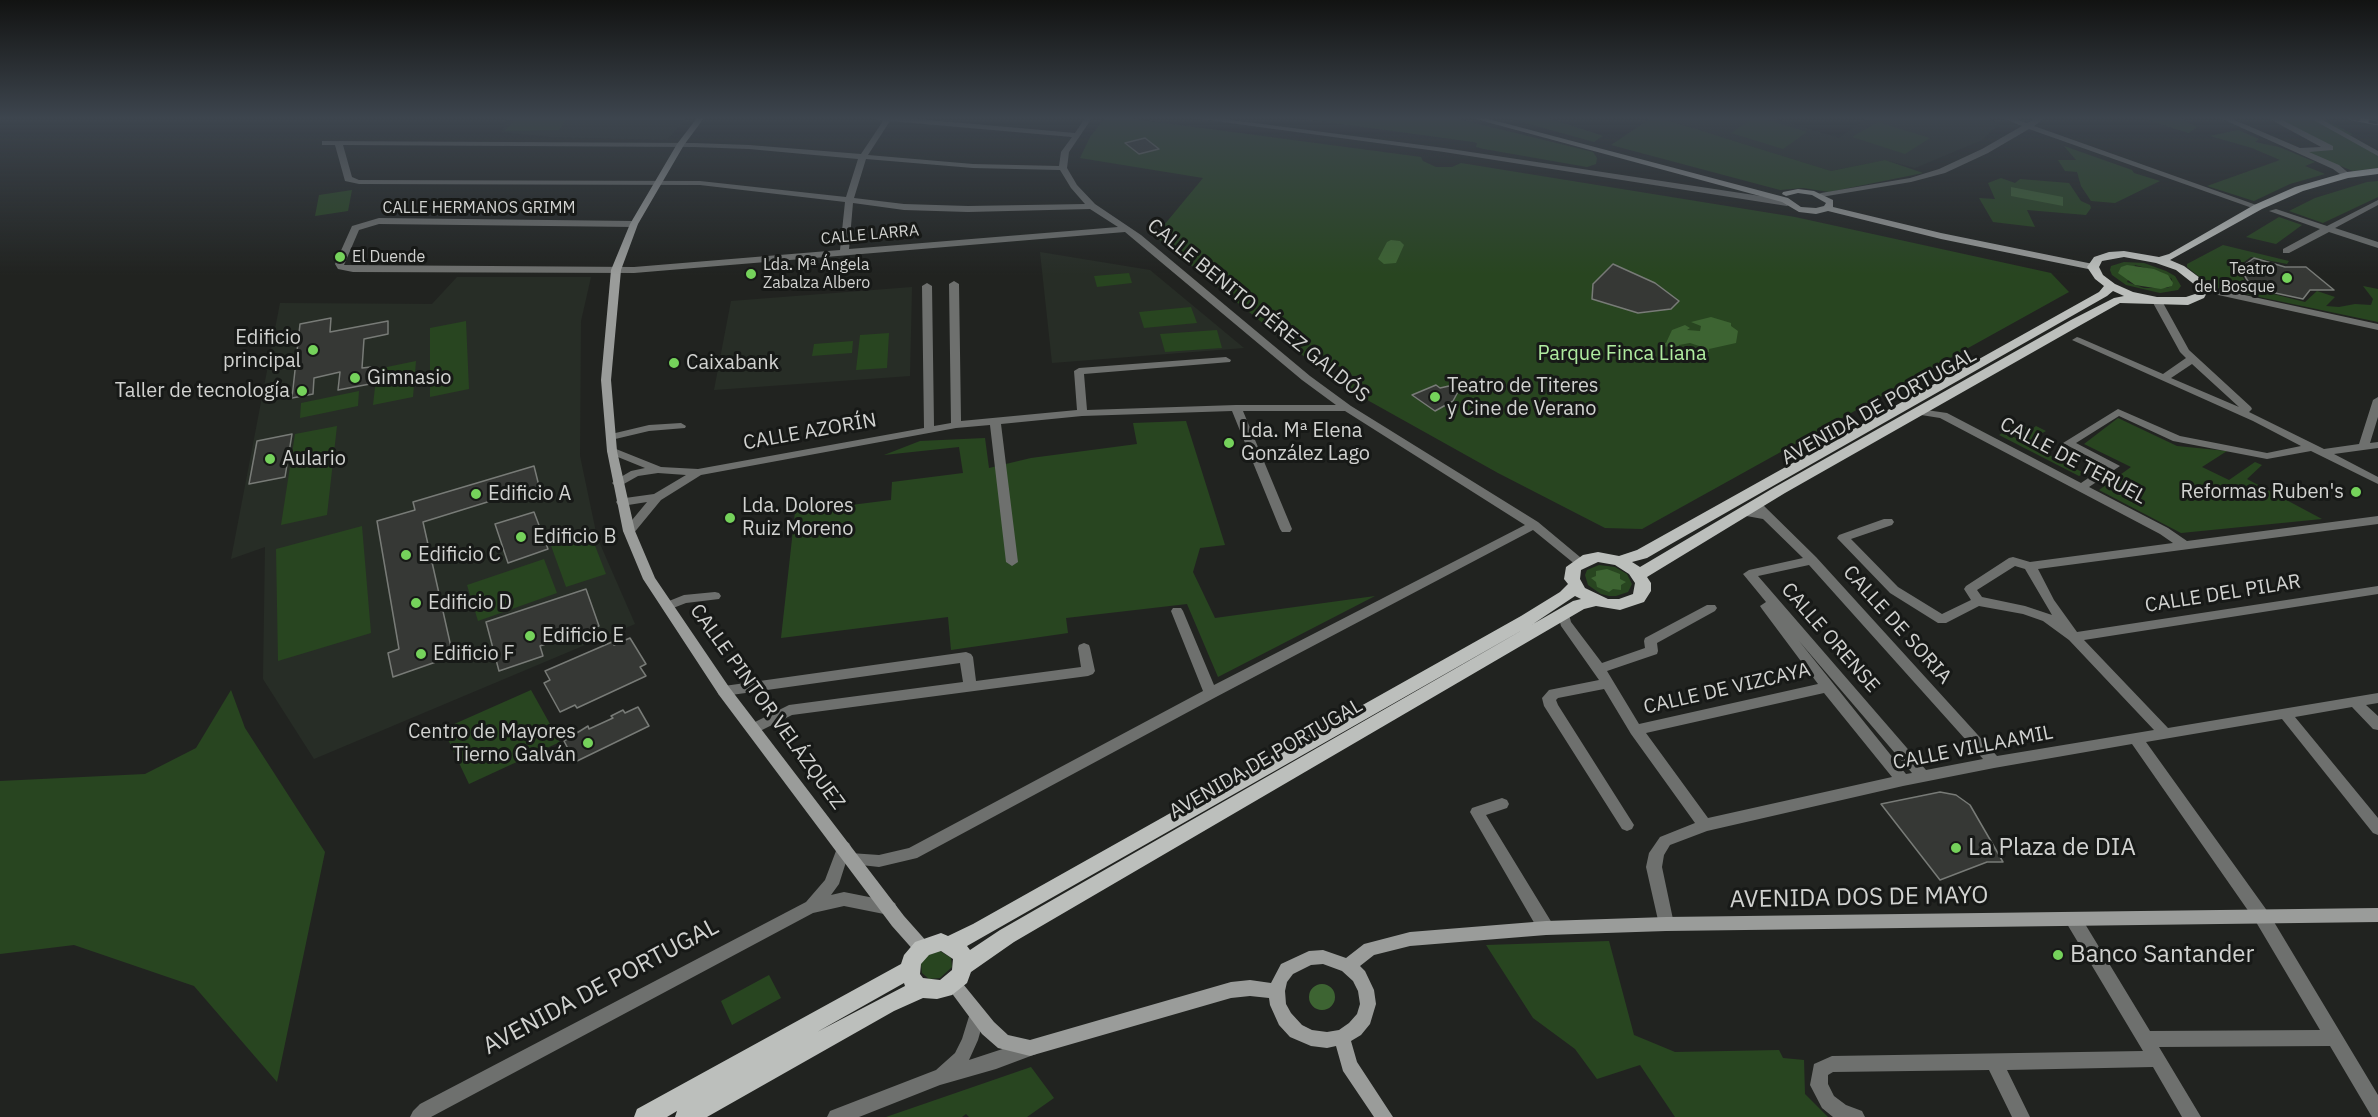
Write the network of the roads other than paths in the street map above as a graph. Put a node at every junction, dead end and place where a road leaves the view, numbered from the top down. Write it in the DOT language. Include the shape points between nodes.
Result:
graph roads {
  1 [pos="346,170"];
  2 [pos="665,170"];
  3 [pos="858,170"];
  4 [pos="1063,170"];
  5 [pos="1584,170"];
  6 [pos="1675,170"];
  7 [pos="1682,170"];
  8 [pos="1944,170"];
  9 [pos="2153,170"];
  10 [pos="2340,170"];
  11 [pos="2378,171"];
  12 [pos="2347,175"];
  13 [pos="2378,177"];
  14 [pos="657,183"];
  15 [pos="1821,195"];
  16 [pos="1786,199"];
  17 [pos="849,201"];
  18 [pos="2378,202"];
  19 [pos="1092,206"];
  20 [pos="2258,207"];
  21 [pos="1828,208"];
  22 [pos="2272,211"];
  23 [pos="634,224"];
  24 [pos="1127,229"];
  25 [pos="2324,229"];
  26 [pos="2378,245"];
  27 [pos="2286,251"];
  28 [pos="844,252"];
  29 [pos="2159,260"];
  30 [pos="2093,267"];
  31 [pos="2180,268"];
  32 [pos="616,270"];
  33 [pos="954,284"];
  34 [pos="927,286"];
  35 [pos="2111,286"];
  36 [pos="2203,289"];
  37 [pos="2153,300"];
  38 [pos="2378,327"];
  39 [pos="2077,340"];
  40 [pos="2192,359"];
  41 [pos="1226,360"];
  42 [pos="2164,378"];
  43 [pos="2378,400"];
  44 [pos="1934,403"];
  45 [pos="1236,408"];
  46 [pos="1347,408"];
  47 [pos="1919,412"];
  48 [pos="1082,413"];
  49 [pos="1943,415"];
  50 [pos="2257,419"];
  51 [pos="2375,419"];
  52 [pos="995,422"];
  53 [pos="956,425"];
  54 [pos="681,426"];
  55 [pos="929,430"];
  56 [pos="611,437"];
  57 [pos="2378,444"];
  58 [pos="2364,446"];
  59 [pos="2313,447"];
  60 [pos="612,451"];
  61 [pos="2324,452"];
  62 [pos="659,470"];
  63 [pos="698,472"];
  64 [pos="2378,481"];
  65 [pos="618,483"];
  66 [pos="2082,487"];
  67 [pos="670,488"];
  68 [pos="657,497"];
  69 [pos="622,502"];
  70 [pos="1750,508"];
  71 [pos="2378,520"];
  72 [pos="1888,522"];
  73 [pos="1534,525"];
  74 [pos="1286,529"];
  75 [pos="629,531"];
  76 [pos="2183,544"];
  77 [pos="1812,560"];
  78 [pos="1619,561"];
  79 [pos="1012,562"];
  80 [pos="1580,562"];
  81 [pos="2030,566"];
  82 [pos="1639,575"];
  83 [pos="1575,586"];
  84 [pos="2378,591"];
  85 [pos="716,596"];
  86 [pos="1596,601"];
  87 [pos="1978,601"];
  88 [pos="668,606"];
  89 [pos="1766,606"];
  90 [pos="1712,608"];
  91 [pos="1177,611"];
  92 [pos="1564,614"];
  93 [pos="2074,637"];
  94 [pos="1084,648"];
  95 [pos="1599,669"];
  96 [pos="1607,683"];
  97 [pos="970,687"];
  98 [pos="1827,687"];
  99 [pos="724,692"];
  100 [pos="1211,693"];
  101 [pos="2378,698"];
  102 [pos="2355,702"];
  103 [pos="2286,715"];
  104 [pos="2378,725"];
  105 [pos="754,729"];
  106 [pos="1636,730"];
  107 [pos="2166,734"];
  108 [pos="2136,739"];
  109 [pos="1994,762"];
  110 [pos="1923,776"];
  111 [pos="1903,780"];
  112 [pos="1502,804"];
  113 [pos="1627,825"];
  114 [pos="1705,825"];
  115 [pos="2378,829"];
  116 [pos="848,853"];
  117 [pos="810,908"];
  118 [pos="889,908"];
  119 [pos="2378,915"];
  120 [pos="2262,917"];
  121 [pos="2073,919"];
  122 [pos="1666,924"];
  123 [pos="1546,928"];
  124 [pos="950,944"];
  125 [pos="922,948"];
  126 [pos="1348,966"];
  127 [pos="909,969"];
  128 [pos="958,975"];
  129 [pos="922,988"];
  130 [pos="1277,991"];
  131 [pos="977,1015"];
  132 [pos="1342,1037"];
  133 [pos="2334,1038"];
  134 [pos="2145,1039"];
  135 [pos="1030,1048"];
  136 [pos="2156,1059"];
  137 [pos="1994,1062"];
  138 [pos="940,1077"];
  139 [pos="2378,1111"];
  140 [pos="419,1117"];
  141 [pos="645,1117"];
  142 [pos="686,1117"];
  143 [pos="836,1117"];
  144 [pos="1384,1117"];
  145 [pos="1856,1117"];
  146 [pos="2020,1117"];
  147 [pos="2192,1117"];
  1 -- 14 [label="street" via="348,179 359,182"];
  2 -- 14 [label="street, CALLE PINTOR VELÁZQUEZ"];
  3 -- 17 [label="street"];
  4 -- 19 [label="street, CALLE BENITO PÉREZ GALDÓS"];
  5 -- 16 [label="street"];
  6 -- 16 [label="street"];
  7 -- 16 [label="street"];
  8 -- 15 [label="street" via="1911,180"];
  9 -- 20 [label="street"];
  10 -- 12 [label="street"];
  11 -- 12 [label="main road"];
  12 -- 20 [label="main road" via="2299,189"];
  13 -- 22 [label="main road" via="2331,186"];
  14 -- 17 [label="street" via="764,189"];
  14 -- 23 [label="street, CALLE PINTOR VELÁZQUEZ"];
  15 -- 16 [label="street" via="1806,191"];
  15 -- 21 [label="street" via="1830,202"];
  16 -- 21 [label="street" via="1808,211"];
  17 -- 19 [label="street" via="968,209"];
  17 -- 28 [label="street"];
  18 -- 25 [label="street"];
  19 -- 24 [label="street, CALLE BENITO PÉREZ GALDÓS"];
  20 -- 29 [label="main road" via="2173,256"];
  21 -- 30 [label="street"];
  22 -- 25 [label="street"];
  22 -- 31 [label="main road" via="2185,260"];
  23 -- 32 [label="street, CALLE PINTOR VELÁZQUEZ"];
  23 -- 32 [label="street, CALLE HERMANOS GRIMM" via="379,221 355,228 339,264 353,269"];
  24 -- 28 [label="street, CALLE LARRA"];
  24 -- 46 [label="street, CALLE BENITO PÉREZ GALDÓS"];
  25 -- 26 [label="street"];
  25 -- 27 [label="street"];
  28 -- 32 [label="street, CALLE LARRA"];
  29 -- 30 [label="main road" via="2109,255 2098,259"];
  29 -- 31 [label="main road"];
  30 -- 35 [label="main road"];
  31 -- 36 [label="main road"];
  32 -- 56 [label="street, CALLE PINTOR VELÁZQUEZ" via="606,380"];
  33 -- 53 [label="street"];
  34 -- 55 [label="street"];
  35 -- 37 [label="main road"];
  35 -- 78 [label="main road, AVENIDA DE PORTUGAL" via="1666,541"];
  36 -- 37 [label="main road, AVENIDA DE PORTUGAL" via="2200,296 2188,301"];
  36 -- 38 [label="street"];
  37 -- 40 [label="street"];
  37 -- 44 [label="main road, AVENIDA DE PORTUGAL" via="2118,300"];
  39 -- 42 [label="street"];
  40 -- 42 [label="street"];
  40 -- 50 [label="street"];
  41 -- 48 [label="street" via="1078,371"];
  42 -- 50 [label="street"];
  43 -- 51 [label="street"];
  44 -- 47 [label="main road, AVENIDA DE PORTUGAL"];
  44 -- 49 [label="street, CALLE DE TERUEL"];
  45 -- 46 [label="street, CALLE AZORÍN"];
  45 -- 48 [label="street, CALLE AZORÍN"];
  45 -- 74 [label="street"];
  46 -- 73 [label="street, CALLE BENITO PÉREZ GALDÓS"];
  47 -- 49 [label="street, CALLE DE TERUEL"];
  47 -- 70 [label="main road, AVENIDA DE PORTUGAL"];
  48 -- 52 [label="street, CALLE AZORÍN"];
  49 -- 66 [label="street, CALLE DE TERUEL"];
  50 -- 59 [label="street"];
  51 -- 58 [label="street"];
  52 -- 53 [label="street, CALLE AZORÍN"];
  52 -- 79 [label="street"];
  53 -- 55 [label="street, CALLE AZORÍN"];
  54 -- 56 [label="street"];
  55 -- 63 [label="street, CALLE AZORÍN"];
  56 -- 60 [label="street, CALLE PINTOR VELÁZQUEZ"];
  57 -- 58 [label="street"];
  58 -- 61 [label="street"];
  59 -- 61 [label="street"];
  59 -- 66 [label="street" via="2268,456 2177,439 2118,412 2068,443 2115,466"];
  60 -- 62 [label="street, CALLE AZORÍN"];
  60 -- 65 [label="street, CALLE PINTOR VELÁZQUEZ"];
  61 -- 64 [label="street"];
  62 -- 63 [label="street, CALLE AZORÍN"];
  62 -- 65 [label="street, CALLE AZORÍN" via="635,473"];
  62 -- 67 [label="street" via="671,478"];
  63 -- 67 [label="street, CALLE AZORÍN"];
  65 -- 69 [label="street, CALLE PINTOR VELÁZQUEZ"];
  66 -- 76 [label="street, CALLE DE TERUEL"];
  67 -- 68 [label="street, CALLE AZORÍN"];
  68 -- 69 [label="street, CALLE AZORÍN"];
  68 -- 75 [label="street, CALLE AZORÍN"];
  69 -- 75 [label="street, CALLE PINTOR VELÁZQUEZ"];
  70 -- 77 [label="street, CALLE DE SORIA" via="1767,516"];
  70 -- 82 [label="main road, AVENIDA DE PORTUGAL"];
  71 -- 76 [label="street"];
  72 -- 87 [label="street" via="1843,538 1894,590 1942,621"];
  73 -- 80 [label="street, CALLE BENITO PÉREZ GALDÓS"];
  73 -- 100 [label="street"];
  75 -- 88 [label="street, CALLE PINTOR VELÁZQUEZ" via="650,579"];
  76 -- 81 [label="street"];
  77 -- 109 [label="street, CALLE DE SORIA"];
  77 -- 110 [label="street, CALLE ORENSE" via="1749,574"];
  78 -- 80 [label="main road" via="1598,557"];
  78 -- 82 [label="main road"];
  80 -- 83 [label="main road" via="1572,573"];
  81 -- 87 [label="street" via="2013,561 1970,589"];
  81 -- 93 [label="street"];
  82 -- 86 [label="main road" via="1643,591 1631,603"];
  83 -- 86 [label="main road"];
  83 -- 124 [label="main road, AVENIDA DE PORTUGAL" via="1527,620"];
  84 -- 93 [label="street, CALLE DEL PILAR"];
  85 -- 88 [label="street" via="684,599"];
  86 -- 92 [label="main road, AVENIDA DE PORTUGAL"];
  87 -- 93 [label="street" via="2025,610 2046,618"];
  88 -- 99 [label="street, CALLE PINTOR VELÁZQUEZ"];
  89 -- 98 [label="street"];
  90 -- 95 [label="street" via="1650,640 1652,651"];
  91 -- 100 [label="street"];
  92 -- 95 [label="street" via="1565,623"];
  92 -- 128 [label="main road, AVENIDA DE PORTUGAL" via="1007,936"];
  93 -- 107 [label="street"];
  94 -- 97 [label="street" via="1088,671"];
  95 -- 96 [label="street"];
  96 -- 106 [label="street"];
  96 -- 113 [label="street" via="1554,694 1551,706"];
  97 -- 99 [label="street" via="966,657"];
  97 -- 105 [label="street" via="789,710"];
  98 -- 106 [label="street, CALLE DE VIZCAYA"];
  98 -- 111 [label="street"];
  99 -- 105 [label="street, CALLE PINTOR VELÁZQUEZ"];
  100 -- 116 [label="street" via="912,854 879,861"];
  101 -- 102 [label="street, CALLE VILLAAMIL"];
  102 -- 103 [label="street, CALLE VILLAAMIL"];
  102 -- 104 [label="street"];
  103 -- 107 [label="street, CALLE VILLAAMIL"];
  103 -- 115 [label="street"];
  105 -- 116 [label="street, CALLE PINTOR VELÁZQUEZ"];
  106 -- 114 [label="street"];
  107 -- 108 [label="street, CALLE VILLAAMIL"];
  108 -- 109 [label="street, CALLE VILLAAMIL"];
  108 -- 120 [label="street"];
  109 -- 110 [label="street, CALLE VILLAAMIL"];
  110 -- 111 [label="street, CALLE VILLAAMIL"];
  111 -- 114 [label="street, CALLE VILLAAMIL"];
  112 -- 123 [label="street" via="1477,812"];
  114 -- 122 [label="street, CALLE VILLAAMIL" via="1665,841 1657,853 1654,867"];
  116 -- 117 [label="street" via="831,884"];
  116 -- 118 [label="street, CALLE PINTOR VELÁZQUEZ"];
  117 -- 118 [label="street" via="844,899"];
  117 -- 140 [label="street, AVENIDA DE PORTUGAL"];
  118 -- 125 [label="street, CALLE PINTOR VELÁZQUEZ"];
  119 -- 120 [label="street, AVENIDA DOS DE MAYO"];
  120 -- 121 [label="street, AVENIDA DOS DE MAYO"];
  120 -- 133 [label="street"];
  121 -- 122 [label="street, AVENIDA DOS DE MAYO"];
  121 -- 134 [label="street"];
  122 -- 123 [label="street, AVENIDA DOS DE MAYO"];
  123 -- 126 [label="street, AVENIDA DOS DE MAYO" via="1410,939 1370,949"];
  124 -- 125 [label="main road"];
  124 -- 128 [label="main road" via="963,957"];
  125 -- 127 [label="main road"];
  126 -- 130 [label="street" via="1329,958 1309,957 1287,969"];
  126 -- 132 [label="street" via="1359,976 1368,1004 1364,1018"];
  127 -- 129 [label="main road" via="912,980"];
  127 -- 141 [label="main road"];
  128 -- 129 [label="main road" via="937,990"];
  128 -- 131 [label="street"];
  129 -- 142 [label="main road" via="886,1004"];
  130 -- 132 [label="street" via="1278,1005 1296,1031 1318,1039"];
  130 -- 135 [label="street" via="1231,990"];
  131 -- 135 [label="street" via="1004,1042"];
  131 -- 138 [label="street" via="961,1059"];
  132 -- 144 [label="street" via="1349,1065"];
  133 -- 134 [label="street"];
  133 -- 139 [label="street"];
  134 -- 136 [label="street"];
  135 -- 138 [label="street"];
  136 -- 137 [label="street"];
  136 -- 147 [label="street"];
  137 -- 145 [label="street" via="1832,1064 1820,1070 1819,1085 1828,1102"];
  137 -- 146 [label="street"];
  138 -- 143 [label="street"];
}
